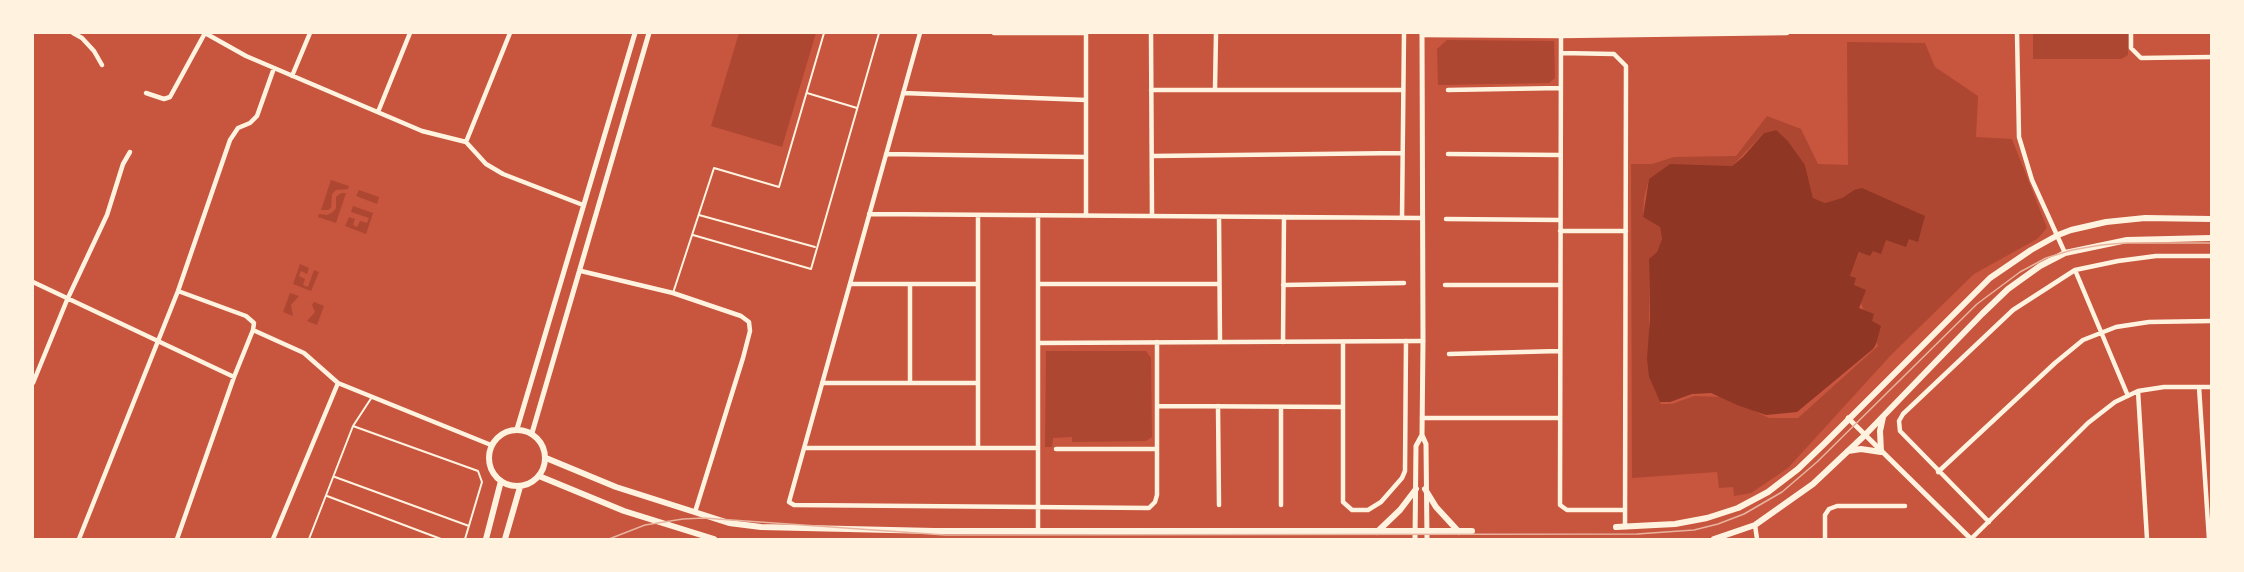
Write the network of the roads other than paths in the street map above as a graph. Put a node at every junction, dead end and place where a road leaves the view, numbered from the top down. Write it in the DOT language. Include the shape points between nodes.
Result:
graph roads {
  1 [pos="73,33"];
  2 [pos="205,33"];
  3 [pos="310,33"];
  4 [pos="411,33"];
  5 [pos="510,33"];
  6 [pos="634,33"];
  7 [pos="650,33"];
  8 [pos="824,33"];
  9 [pos="879,33"];
  10 [pos="920,33"];
  11 [pos="994,33"];
  12 [pos="1086,33"];
  13 [pos="1151,33"];
  14 [pos="1216,33"];
  15 [pos="1404,33"];
  16 [pos="1787,33"];
  17 [pos="2017,33"];
  18 [pos="2131,33"];
  19 [pos="1422,34"];
  20 [pos="1446,34"];
  21 [pos="1626,34"];
  22 [pos="1644,34"];
  23 [pos="1561,36"];
  24 [pos="1561,53"];
  25 [pos="2211,57"];
  26 [pos="102,66"];
  27 [pos="274,68"];
  28 [pos="292,76"];
  29 [pos="1561,88"];
  30 [pos="1215,89"];
  31 [pos="1151,90"];
  32 [pos="1403,90"];
  33 [pos="1448,90"];
  34 [pos="146,93"];
  35 [pos="807,93"];
  36 [pos="903,93"];
  37 [pos="1086,100"];
  38 [pos="857,108"];
  39 [pos="378,112"];
  40 [pos="466,141"];
  41 [pos="130,152"];
  42 [pos="1402,153"];
  43 [pos="886,154"];
  44 [pos="1448,154"];
  45 [pos="1560,155"];
  46 [pos="1152,156"];
  47 [pos="1086,157"];
  48 [pos="583,205"];
  49 [pos="870,214"];
  50 [pos="699,215"];
  51 [pos="978,215"];
  52 [pos="1038,215"];
  53 [pos="1086,216"];
  54 [pos="1152,216"];
  55 [pos="1219,217"];
  56 [pos="1284,217"];
  57 [pos="1402,218"];
  58 [pos="1422,219"];
  59 [pos="1446,219"];
  60 [pos="2211,219"];
  61 [pos="1560,220"];
  62 [pos="1560,231"];
  63 [pos="1626,231"];
  64 [pos="693,235"];
  65 [pos="2058,235"];
  66 [pos="2211,238"];
  67 [pos="816,247"];
  68 [pos="2065,253"];
  69 [pos="2211,256"];
  70 [pos="2075,270"];
  71 [pos="581,271"];
  72 [pos="33,282"];
  73 [pos="1404,283"];
  74 [pos="850,284"];
  75 [pos="910,284"];
  76 [pos="978,284"];
  77 [pos="1038,284"];
  78 [pos="1219,284"];
  79 [pos="1283,285"];
  80 [pos="1445,285"];
  81 [pos="1560,285"];
  82 [pos="178,291"];
  83 [pos="673,293"];
  84 [pos="67,300"];
  85 [pos="2211,321"];
  86 [pos="253,330"];
  87 [pos="2102,332"];
  88 [pos="1406,341"];
  89 [pos="1423,341"];
  90 [pos="156,342"];
  91 [pos="1157,342"];
  92 [pos="1220,342"];
  93 [pos="1283,342"];
  94 [pos="1343,342"];
  95 [pos="1038,343"];
  96 [pos="1559,351"];
  97 [pos="1449,354"];
  98 [pos="234,377"];
  99 [pos="338,383"];
  100 [pos="822,383"];
  101 [pos="910,383"];
  102 [pos="978,383"];
  103 [pos="33,384"];
  104 [pos="2199,387"];
  105 [pos="2211,387"];
  106 [pos="2138,391"];
  107 [pos="2128,396"];
  108 [pos="372,397"];
  109 [pos="1158,406"];
  110 [pos="1218,406"];
  111 [pos="1281,407"];
  112 [pos="1343,407"];
  113 [pos="1883,415"];
  114 [pos="1422,418"];
  115 [pos="1559,418"];
  116 [pos="1848,418"];
  117 [pos="353,426"];
  118 [pos="516,429"];
  119 [pos="532,433"];
  120 [pos="1422,435"];
  121 [pos="1865,435"];
  122 [pos="491,445"];
  123 [pos="804,448"];
  124 [pos="978,448"];
  125 [pos="1038,448"];
  126 [pos="1056,449"];
  127 [pos="1156,449"];
  128 [pos="1848,451"];
  129 [pos="1881,452"];
  130 [pos="546,458"];
  131 [pos="1938,472"];
  132 [pos="539,476"];
  133 [pos="335,477"];
  134 [pos="501,481"];
  135 [pos="520,487"];
  136 [pos="1416,489"];
  137 [pos="1425,489"];
  138 [pos="327,496"];
  139 [pos="1219,505"];
  140 [pos="1281,505"];
  141 [pos="1905,506"];
  142 [pos="1038,508"];
  143 [pos="1625,510"];
  144 [pos="695,512"];
  145 [pos="1989,522"];
  146 [pos="1755,525"];
  147 [pos="469,526"];
  148 [pos="1616,527"];
  149 [pos="1625,527"];
  150 [pos="1038,531"];
  151 [pos="1472,531"];
  152 [pos="1377,532"];
  153 [pos="1459,532"];
  154 [pos="1415,536"];
  155 [pos="1427,536"];
  156 [pos="79,539"];
  157 [pos="177,539"];
  158 [pos="273,539"];
  159 [pos="309,539"];
  160 [pos="441,539"];
  161 [pos="465,539"];
  162 [pos="486,539"];
  163 [pos="505,539"];
  164 [pos="714,539"];
  165 [pos="1714,539"];
  166 [pos="1757,539"];
  167 [pos="1825,539"];
  168 [pos="1971,539"];
  169 [pos="2147,539"];
  170 [pos="2209,539"];
  1 -- 26 [label="street" via="94,51"];
  2 -- 27 [label="street"];
  2 -- 34 [label="street" via="170,97"];
  3 -- 28 [label="street"];
  4 -- 39 [label="street"];
  5 -- 40 [label="street"];
  6 -- 48 [label="street"];
  7 -- 71 [label="street"];
  8 -- 35 [label="lane"];
  9 -- 38 [label="lane"];
  10 -- 36 [label="street"];
  11 -- 12 [label="street"];
  12 -- 37 [label="street"];
  13 -- 31 [label="street"];
  14 -- 30 [label="street"];
  15 -- 32 [label="street"];
  16 -- 22 [label="street"];
  17 -- 65 [label="street" via="2019,137 2032,180"];
  18 -- 25 [label="street" via="2131,48 2141,57"];
  19 -- 20 [label="street"];
  19 -- 58 [label="street"];
  20 -- 23 [label="street"];
  21 -- 22 [label="street"];
  21 -- 23 [label="street"];
  23 -- 24 [label="street"];
  24 -- 29 [label="street"];
  24 -- 63 [label="street" via="1614,54 1626,66"];
  27 -- 28 [label="street"];
  27 -- 82 [label="street" via="257,116 238,128 230,140"];
  28 -- 39 [label="street"];
  29 -- 33 [label="street"];
  29 -- 45 [label="street"];
  30 -- 31 [label="street"];
  30 -- 32 [label="street"];
  31 -- 46 [label="street"];
  32 -- 42 [label="street"];
  35 -- 38 [label="lane"];
  35 -- 50 [label="lane" via="778,187 714,168"];
  36 -- 37 [label="street"];
  36 -- 43 [label="street"];
  37 -- 47 [label="street"];
  38 -- 67 [label="lane"];
  39 -- 40 [label="street" via="422,131"];
  40 -- 48 [label="street" via="486,164 503,174"];
  41 -- 84 [label="street" via="107,215"];
  42 -- 46 [label="street"];
  42 -- 57 [label="street"];
  43 -- 47 [label="street"];
  43 -- 49 [label="street"];
  44 -- 45 [label="street"];
  45 -- 61 [label="street"];
  46 -- 54 [label="street"];
  47 -- 53 [label="street"];
  48 -- 118 [label="street"];
  49 -- 51 [label="street"];
  49 -- 74 [label="street"];
  50 -- 64 [label="lane"];
  50 -- 67 [label="lane"];
  51 -- 52 [label="street"];
  51 -- 76 [label="street"];
  52 -- 53 [label="street"];
  52 -- 77 [label="street"];
  53 -- 54 [label="street"];
  54 -- 55 [label="street"];
  55 -- 56 [label="street"];
  55 -- 78 [label="street"];
  56 -- 57 [label="street"];
  56 -- 79 [label="street"];
  57 -- 58 [label="street"];
  58 -- 89 [label="street"];
  59 -- 61 [label="street"];
  60 -- 65 [label="main road" via="2106,222"];
  61 -- 62 [label="street"];
  62 -- 63 [label="street"];
  62 -- 81 [label="street"];
  63 -- 143 [label="street"];
  64 -- 67 [label="lane" via="811,269"];
  64 -- 83 [label="lane"];
  65 -- 68 [label="street"];
  65 -- 116 [label="main road" via="1990,278"];
  66 -- 68 [label="main road" via="2127,240"];
  68 -- 113 [label="main road" via="2008,289"];
  69 -- 70 [label="street" via="2156,256"];
  70 -- 87 [label="street"];
  70 -- 131 [label="street" via="2013,310 1903,414 1899,431"];
  71 -- 83 [label="street"];
  71 -- 119 [label="street"];
  72 -- 84 [label="street"];
  73 -- 79 [label="street"];
  74 -- 75 [label="street"];
  74 -- 100 [label="street"];
  75 -- 76 [label="street"];
  75 -- 101 [label="street"];
  76 -- 102 [label="street"];
  77 -- 78 [label="street"];
  77 -- 95 [label="street"];
  78 -- 92 [label="street"];
  79 -- 93 [label="street"];
  80 -- 81 [label="street"];
  81 -- 96 [label="street"];
  82 -- 86 [label="street" via="246,315 254,323"];
  82 -- 90 [label="street"];
  83 -- 144 [label="street" via="741,316 749,322 750,331"];
  84 -- 90 [label="street"];
  84 -- 103 [label="street"];
  85 -- 87 [label="street" via="2149,322"];
  86 -- 98 [label="street"];
  86 -- 99 [label="street" via="304,353"];
  87 -- 107 [label="street"];
  87 -- 131 [label="street" via="2084,340 2055,363"];
  88 -- 89 [label="street"];
  88 -- 94 [label="street"];
  88 -- 112 [label="street" via="1405,471 1381,502 1368,510 1352,510 1343,502"];
  89 -- 114 [label="street"];
  90 -- 98 [label="street"];
  90 -- 156 [label="street"];
  91 -- 92 [label="street"];
  91 -- 95 [label="street"];
  91 -- 109 [label="street"];
  92 -- 93 [label="street"];
  93 -- 94 [label="street"];
  94 -- 112 [label="street"];
  95 -- 125 [label="street"];
  96 -- 97 [label="street"];
  96 -- 115 [label="street"];
  98 -- 157 [label="street"];
  99 -- 108 [label="street"];
  99 -- 158 [label="street"];
  100 -- 101 [label="street"];
  100 -- 123 [label="street"];
  101 -- 102 [label="street"];
  102 -- 124 [label="street"];
  104 -- 105 [label="street"];
  104 -- 106 [label="street"];
  104 -- 170 [label="street"];
  106 -- 107 [label="street"];
  106 -- 169 [label="street"];
  107 -- 145 [label="street" via="2088,423"];
  108 -- 117 [label="lane"];
  108 -- 122 [label="street"];
  109 -- 110 [label="street"];
  109 -- 127 [label="street"];
  110 -- 111 [label="street"];
  110 -- 139 [label="street"];
  111 -- 112 [label="street"];
  111 -- 140 [label="street"];
  113 -- 121 [label="main road"];
  113 -- 129 [label="main road"];
  114 -- 115 [label="street"];
  114 -- 120 [label="street"];
  115 -- 143 [label="street" via="1560,506 1567,510"];
  116 -- 121 [label="street"];
  116 -- 149 [label="main road" via="1798,469 1742,506 1675,524"];
  117 -- 133 [label="lane"];
  117 -- 147 [label="lane" via="478,471 482,482"];
  118 -- 119 [label="main road"];
  118 -- 122 [label="main road" via="502,434"];
  119 -- 130 [label="main road" via="542,444"];
  120 -- 136 [label="street" via="1416,446"];
  120 -- 137 [label="street" via="1426,444"];
  121 -- 128 [label="main road"];
  121 -- 129 [label="street"];
  122 -- 134 [label="main road" via="489,461"];
  123 -- 124 [label="street"];
  123 -- 142 [label="street" via="789,502 794,506"];
  124 -- 125 [label="street"];
  125 -- 142 [label="street"];
  126 -- 127 [label="street"];
  127 -- 142 [label="street" via="1155,502 1149,508"];
  128 -- 129 [label="main road"];
  128 -- 146 [label="main road" via="1813,484"];
  129 -- 168 [label="street"];
  130 -- 132 [label="main road"];
  130 -- 144 [label="main road" via="616,487"];
  131 -- 145 [label="street"];
  132 -- 135 [label="main road"];
  132 -- 164 [label="main road" via="624,512"];
  133 -- 138 [label="lane"];
  133 -- 147 [label="lane"];
  134 -- 135 [label="main road"];
  134 -- 162 [label="main road"];
  135 -- 163 [label="main road"];
  136 -- 152 [label="main road"];
  136 -- 154 [label="street"];
  137 -- 153 [label="main road"];
  137 -- 155 [label="street"];
  138 -- 159 [label="lane"];
  138 -- 160 [label="lane"];
  141 -- 167 [label="street" via="1829,509 1825,515"];
  142 -- 150 [label="street"];
  143 -- 149 [label="street"];
  144 -- 150 [label="main road" via="729,523 760,527"];
  145 -- 168 [label="street"];
  146 -- 165 [label="main road"];
  146 -- 166 [label="street"];
  147 -- 161 [label="lane"];
  148 -- 149 [label="main road"];
  150 -- 152 [label="main road"];
  151 -- 153 [label="main road"];
  152 -- 154 [label="main road"];
  153 -- 155 [label="main road"];
  154 -- 155 [label="main road"];
}
